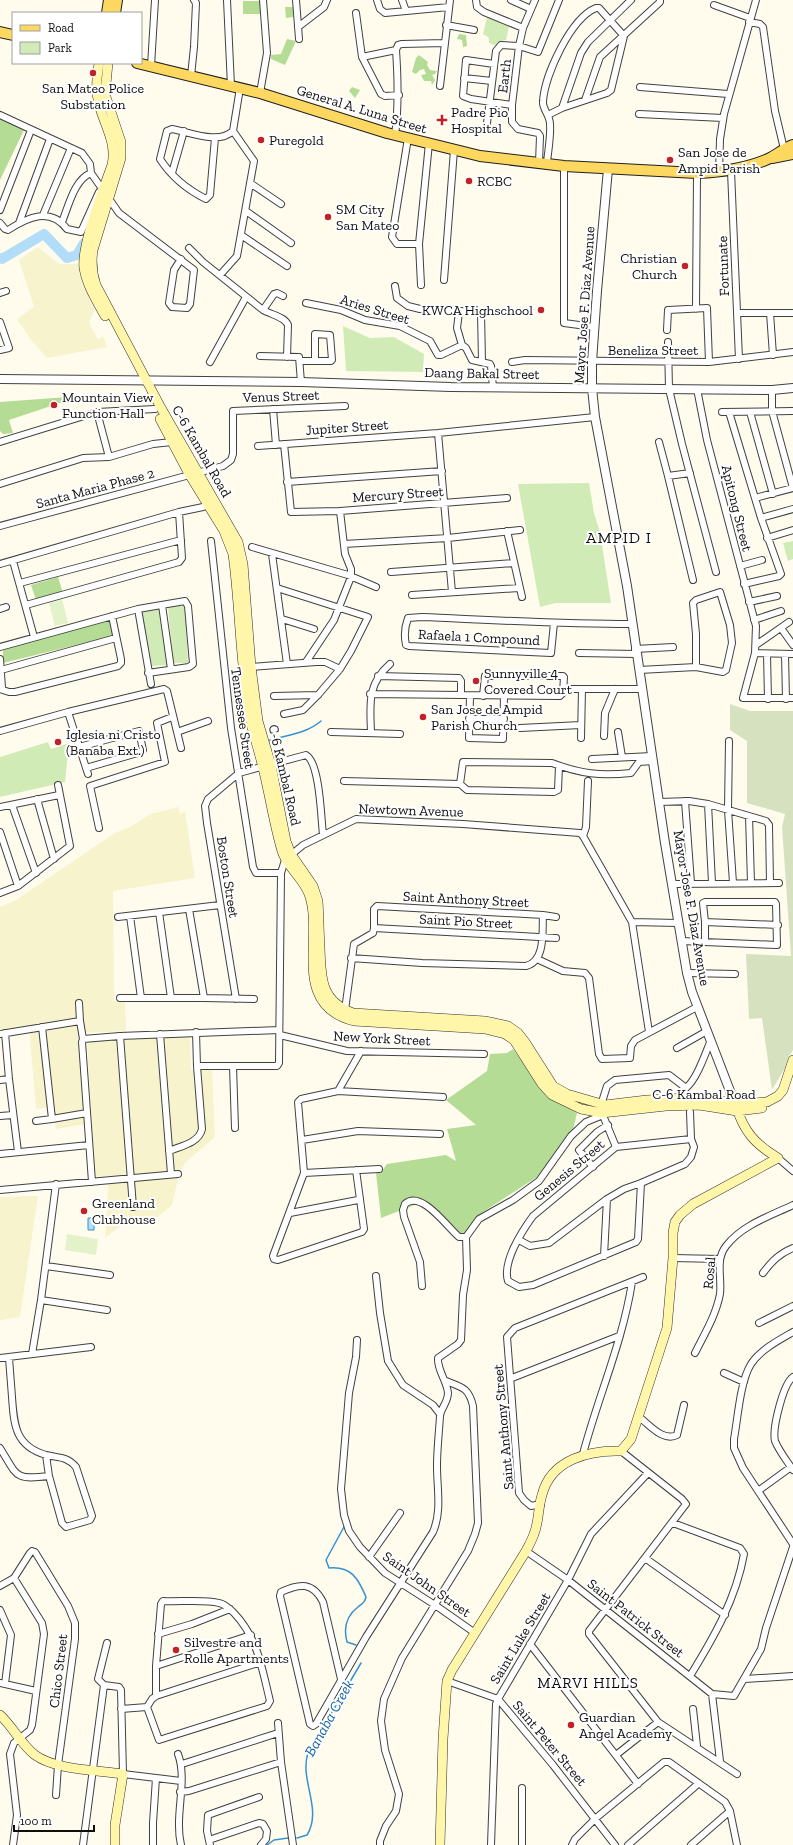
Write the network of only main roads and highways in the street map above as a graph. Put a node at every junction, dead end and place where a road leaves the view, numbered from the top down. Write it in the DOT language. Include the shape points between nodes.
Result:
graph roads {
  1 [pos="109,0"];
  2 [pos="117,0"];
  3 [pos="107,12"];
  4 [pos="115,12"];
  5 [pos="0,32"];
  6 [pos="12,35"];
  7 [pos="99,64"];
  8 [pos="108,64"];
  9 [pos="142,64"];
  10 [pos="790,150"];
  11 [pos="144,380"];
  12 [pos="193,473"];
  13 [pos="267,766"];
  14 [pos="288,857"];
  15 [pos="425,1022"];
  16 [pos="793,1060"];
  17 [pos="793,1081"];
  18 [pos="736,1107"];
  19 [pos="0,1715"];
  20 [pos="115,1845"];
  21 [pos="440,1845"];
  1 -- 3 [label="main road"];
  2 -- 4 [label="main road"];
  5 -- 6 [label="main road"];
  7 -- 11 [label="main road, C-6 Kambal Road" via="97,95 114,152 86,245 84,267 90,288"];
  8 -- 11 [label="main road, C-6 Kambal Road" via="105,94 122,152 93,250 92,274"];
  9 -- 10 [label="main road, General A. Luna Street" via="260,93 395,135 484,156 564,166 697,173 731,172"];
  11 -- 12 [label="main road, C-6 Kambal Road"];
  11 -- 12 [label="main road, C-6 Kambal Road" via="172,442"];
  12 -- 13 [label="main road, C-6 Kambal Road" via="224,531 233,554 248,706"];
  12 -- 13 [label="main road, C-6 Kambal Road" via="232,529 240,547 256,712"];
  13 -- 14 [label="main road, C-6 Kambal Road" via="278,836"];
  14 -- 15 [label="main road, C-6 Kambal Road" via="317,893 322,983 331,999 345,1010"];
  14 -- 15 [label="main road, C-6 Kambal Road" via="310,895 313,978 326,1005 337,1014 354,1021"];
  15 -- 18 [label="main road, C-6 Kambal Road" via="505,1034 520,1047 542,1084 552,1095 581,1109 602,1111 698,1105"];
  16 -- 18 [label="main road, C-6 Kambal Road" via="786,1086 778,1096 767,1102"];
  17 -- 18 [label="main road, C-6 Kambal Road" via="788,1092 777,1103 768,1107"];
  18 -- 21 [label="main road, Mayor Jose F. Diaz Avenue" via="750,1137 778,1158 693,1204 675,1222 667,1328 631,1439 621,1451 583,1454 558,1469 548,1480 542,1494 535,1534 452,1670 447,1681 443,1739"];
  19 -- 20 [label="main road" via="20,1739 46,1761 123,1774 115,1826"];
}
